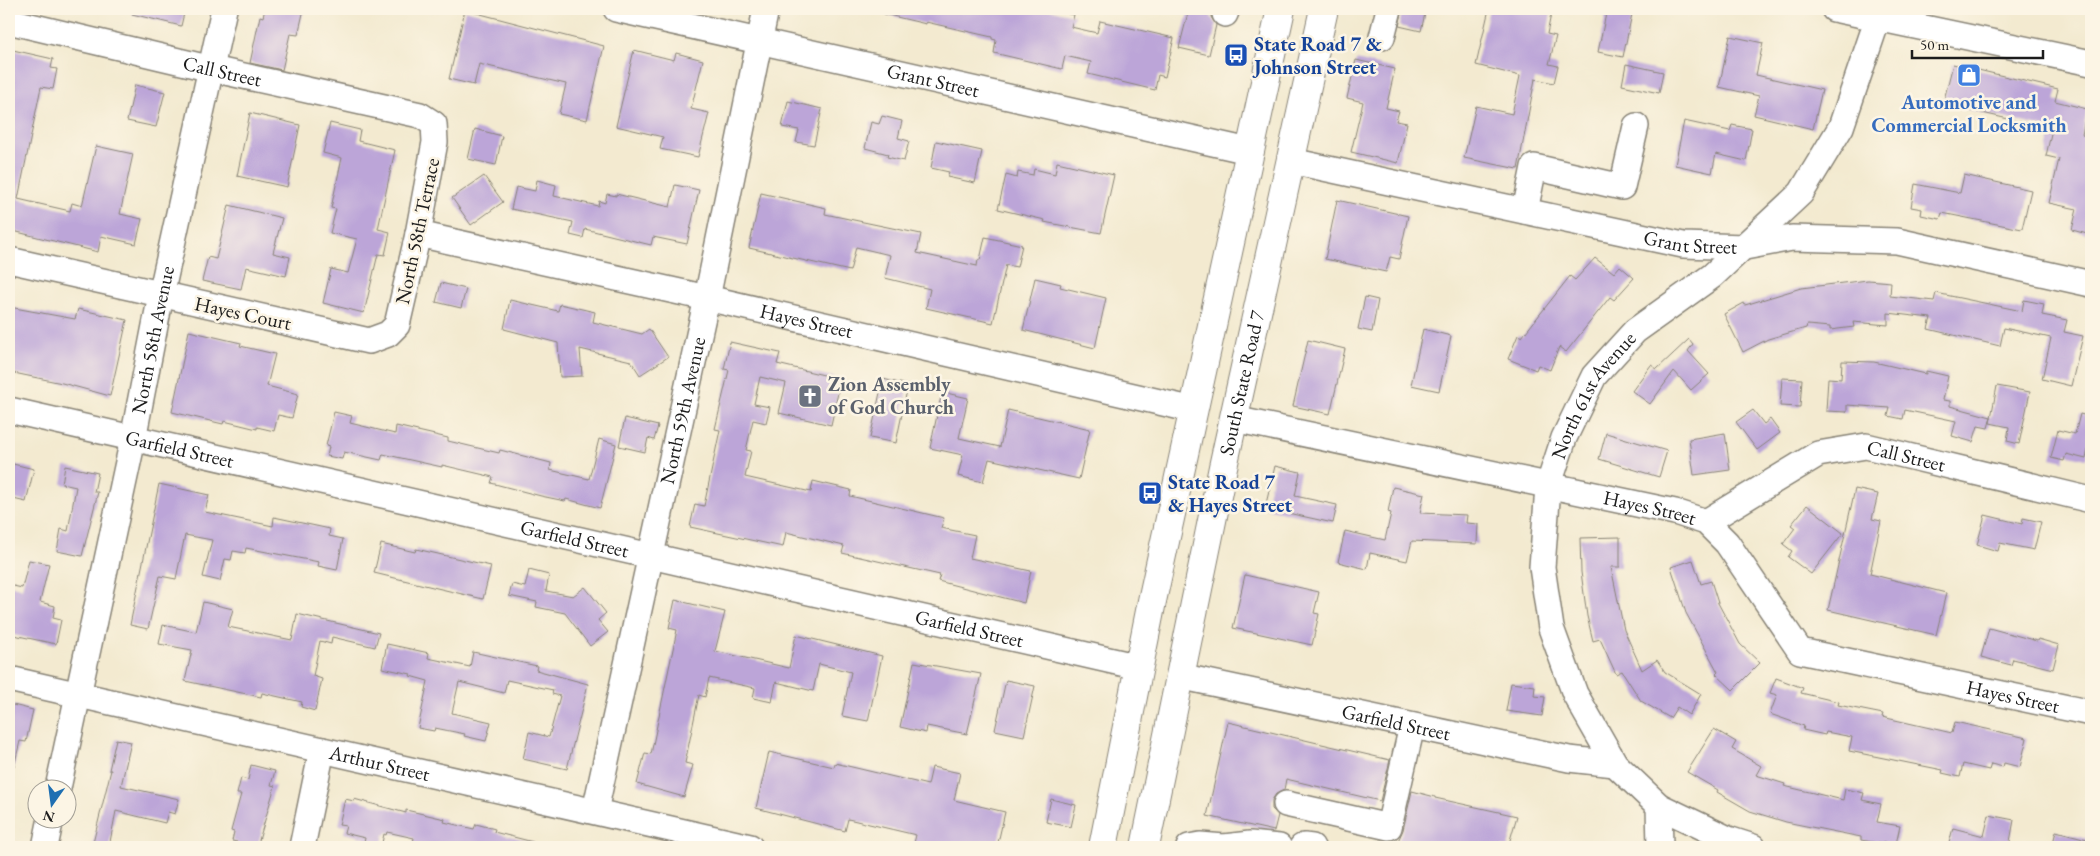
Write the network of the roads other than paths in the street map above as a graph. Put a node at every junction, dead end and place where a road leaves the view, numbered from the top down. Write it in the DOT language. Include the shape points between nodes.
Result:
graph roads {
  1 [pos="224,9"];
  2 [pos="616,9"];
  3 [pos="766,9"];
  4 [pos="1281,9"];
  5 [pos="1324,9"];
  6 [pos="1388,9"];
  7 [pos="1834,9"];
  8 [pos="1880,14"];
  9 [pos="9,22"];
  10 [pos="1382,36"];
  11 [pos="759,40"];
  12 [pos="2091,63"];
  13 [pos="212,69"];
  14 [pos="434,124"];
  15 [pos="1636,126"];
  16 [pos="1249,151"];
  17 [pos="1291,161"];
  18 [pos="1525,211"];
  19 [pos="418,234"];
  20 [pos="1745,247"];
  21 [pos="9,260"];
  22 [pos="2091,284"];
  23 [pos="162,295"];
  24 [pos="707,298"];
  25 [pos="388,334"];
  26 [pos="1202,367"];
  27 [pos="9,410"];
  28 [pos="1194,410"];
  29 [pos="1234,419"];
  30 [pos="134,439"];
  31 [pos="1224,467"];
  32 [pos="1548,487"];
  33 [pos="2091,500"];
  34 [pos="1706,522"];
  35 [pos="650,556"];
  36 [pos="1139,667"];
  37 [pos="1179,676"];
  38 [pos="9,679"];
  39 [pos="78,694"];
  40 [pos="2091,712"];
  41 [pos="1412,726"];
  42 [pos="322,750"];
  43 [pos="1615,764"];
  44 [pos="60,778"];
  45 [pos="1286,804"];
  46 [pos="1658,806"];
  47 [pos="596,811"];
  48 [pos="49,828"];
  49 [pos="45,847"];
  50 [pos="302,847"];
  51 [pos="750,847"];
  52 [pos="1103,847"];
  53 [pos="1145,847"];
  54 [pos="1189,847"];
  55 [pos="1279,847"];
  56 [pos="1302,847"];
  57 [pos="1312,847"];
  58 [pos="1660,847"];
  59 [pos="1753,847"];
  1 -- 13 [label="street, North 58th Avenue"];
  2 -- 11 [label="street, Grant Street"];
  3 -- 11 [label="street, North 59th Avenue"];
  4 -- 16 [label="main road, South State Road 7"];
  5 -- 17 [label="main road, South State Road 7"];
  6 -- 10 [label="street"];
  7 -- 8 [label="street"];
  8 -- 12 [label="street"];
  8 -- 20 [label="street, North 61st Avenue" via="1841,127 1801,193"];
  9 -- 13 [label="street, Call Street"];
  11 -- 16 [label="street, Grant Street"];
  11 -- 24 [label="street, North 59th Avenue"];
  13 -- 14 [label="street, Call Street" via="420,115"];
  13 -- 23 [label="street, North 58th Avenue"];
  14 -- 19 [label="street, North 58th Terrace" via="436,142"];
  15 -- 18 [label="street" via="1622,187 1534,167"];
  16 -- 26 [label="main road, South State Road 7"];
  17 -- 18 [label="street, Grant Street"];
  17 -- 29 [label="main road, South State Road 7"];
  18 -- 20 [label="street, Grant Street" via="1683,245"];
  19 -- 24 [label="street, Hayes Street"];
  19 -- 25 [label="street, North 58th Terrace" via="397,325"];
  20 -- 22 [label="street, Grant Street" via="1792,238 1897,241"];
  20 -- 32 [label="street, North 61st Avenue" via="1712,276 1635,330 1594,376 1564,438"];
  21 -- 23 [label="street, Hayes Court"];
  23 -- 25 [label="street, Hayes Court" via="369,341"];
  23 -- 30 [label="street, North 58th Avenue"];
  24 -- 28 [label="street, Hayes Street"];
  24 -- 35 [label="street, North 59th Avenue"];
  26 -- 28 [label="main road, South State Road 7"];
  26 -- 29 [label="main road" via="1213,400 1222,412"];
  27 -- 30 [label="street, Garfield Street"];
  28 -- 31 [label="main road" via="1215,429"];
  28 -- 36 [label="main road, South State Road 7"];
  29 -- 31 [label="main road, South State Road 7"];
  29 -- 32 [label="street, Hayes Street"];
  30 -- 35 [label="street, Garfield Street"];
  30 -- 39 [label="street, North 58th Avenue"];
  31 -- 37 [label="main road, South State Road 7"];
  32 -- 34 [label="street, Hayes Street" via="1675,512"];
  32 -- 43 [label="street, North 61st Avenue" via="1542,567 1550,628 1575,694"];
  33 -- 34 [label="street, Call Street" via="1866,446 1818,454"];
  34 -- 40 [label="street, Hayes Street" via="1727,543 1800,651"];
  35 -- 36 [label="street, Garfield Street"];
  35 -- 47 [label="street, North 59th Avenue"];
  36 -- 52 [label="main road, South State Road 7"];
  37 -- 41 [label="street, Garfield Street"];
  37 -- 53 [label="main road, South State Road 7"];
  38 -- 39 [label="street, Arthur Street"];
  39 -- 42 [label="street, Arthur Street"];
  39 -- 44 [label="street, North 58th Avenue"];
  41 -- 43 [label="street, Garfield Street" via="1569,759"];
  41 -- 45 [label="street" via="1389,827"];
  42 -- 47 [label="street, Arthur Street"];
  42 -- 50 [label="street"];
  43 -- 46 [label="street, North 61st Avenue"];
  46 -- 58 [label="street"];
  46 -- 59 [label="street" via="1728,839"];
  47 -- 51 [label="street, Arthur Street"];
  48 -- 49 [label="street"];
  54 -- 55 [label="street" via="1250,844"];
  56 -- 57 [label="street"];
}
